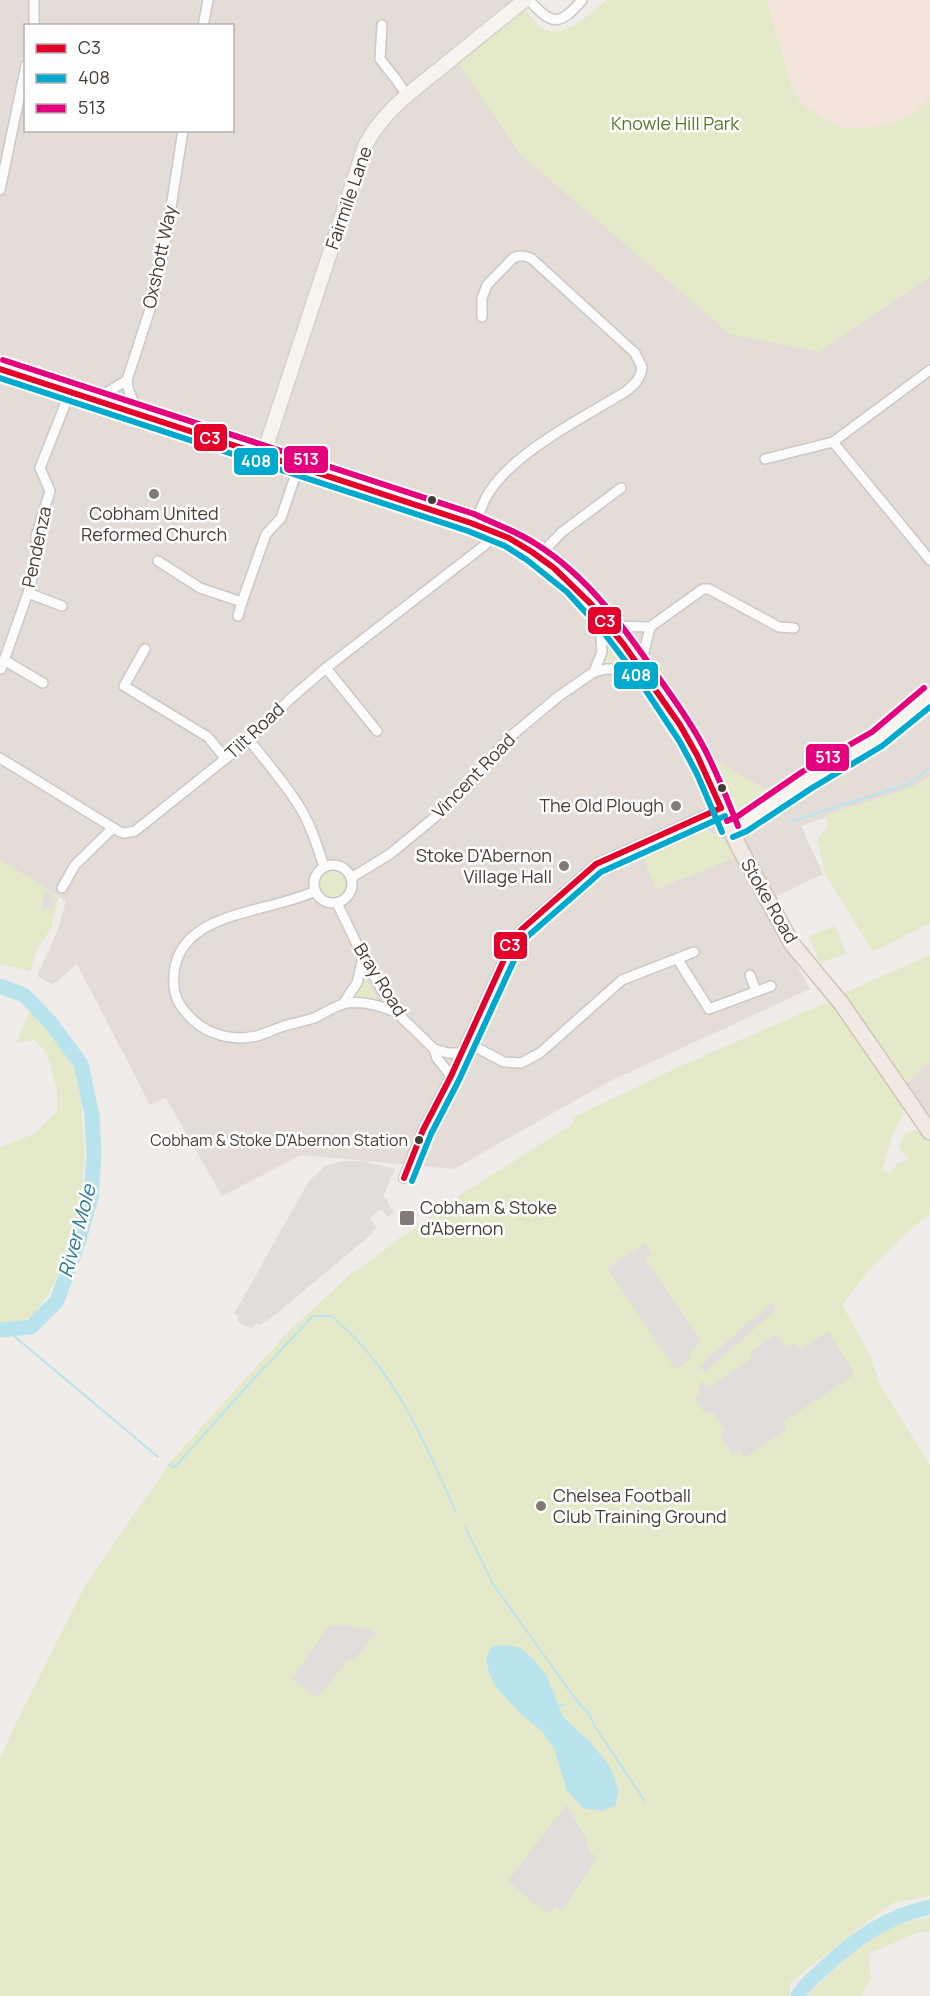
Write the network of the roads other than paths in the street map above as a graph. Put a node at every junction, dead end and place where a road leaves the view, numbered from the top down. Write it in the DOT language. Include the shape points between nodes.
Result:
graph roads {
  1 [pos="34,0"];
  2 [pos="208,0"];
  3 [pos="527,0"];
  4 [pos="582,0"];
  5 [pos="34,24"];
  6 [pos="203,24"];
  7 [pos="382,25"];
  8 [pos="24,75"];
  9 [pos="407,96"];
  10 [pos="183,132"];
  11 [pos="0,190"];
  12 [pos="482,317"];
  13 [pos="0,369"];
  14 [pos="930,370"];
  15 [pos="127,380"];
  16 [pos="70,392"];
  17 [pos="95,400"];
  18 [pos="138,414"];
  19 [pos="833,442"];
  20 [pos="263,456"];
  21 [pos="765,459"];
  22 [pos="298,468"];
  23 [pos="622,501"];
  24 [pos="475,525"];
  25 [pos="494,531"];
  26 [pos="538,556"];
  27 [pos="930,560"];
  28 [pos="158,561"];
  29 [pos="28,593"];
  30 [pos="242,602"];
  31 [pos="62,606"];
  32 [pos="598,609"];
  33 [pos="238,616"];
  34 [pos="612,626"];
  35 [pos="650,627"];
  36 [pos="794,628"];
  37 [pos="145,649"];
  38 [pos="3,665"];
  39 [pos="326,668"];
  40 [pos="594,672"];
  41 [pos="645,672"];
  42 [pos="43,683"];
  43 [pos="930,695"];
  44 [pos="377,731"];
  45 [pos="249,740"];
  46 [pos="0,758"];
  47 [pos="225,758"];
  48 [pos="722,808"];
  49 [pos="112,828"];
  50 [pos="730,829"];
  51 [pos="324,867"];
  52 [pos="351,878"];
  53 [pos="62,888"];
  54 [pos="315,891"];
  55 [pos="337,903"];
  56 [pos="694,952"];
  57 [pos="363,957"];
  58 [pos="678,960"];
  59 [pos="750,975"];
  60 [pos="771,986"];
  61 [pos="756,991"];
  62 [pos="343,1004"];
  63 [pos="396,1012"];
  64 [pos="466,1042"];
  65 [pos="434,1049"];
  66 [pos="461,1053"];
  67 [pos="451,1076"];
  68 [pos="930,1132"];
  69 [pos="404,1178"];
  1 -- 5 [label="street"];
  2 -- 6 [label="street"];
  3 -- 4 [label="street" via="550,19 560,19 569,16"];
  3 -- 9 [label="street, Fairmile Lane"];
  7 -- 9 [label="street" via="380,59"];
  8 -- 11 [label="street"];
  9 -- 20 [label="street, Fairmile Lane" via="387,114 365,146"];
  10 -- 15 [label="street, Oxshott Way" via="153,300"];
  12 -- 24 [label="street" via="487,285 513,258 527,256 635,353 642,368 636,383 625,392 512,465 485,498"];
  13 -- 16 [label="main road, Stoke Road"];
  14 -- 19 [label="street"];
  15 -- 17 [label="street"];
  15 -- 18 [label="street"];
  16 -- 17 [label="main road, Stoke Road"];
  16 -- 29 [label="street, Pendenza" via="40,468 50,491 36,536 37,560"];
  17 -- 18 [label="main road, Stoke Road"];
  18 -- 20 [label="main road, Stoke Road"];
  19 -- 21 [label="street"];
  19 -- 27 [label="street"];
  20 -- 22 [label="main road, Stoke Road"];
  22 -- 24 [label="main road, Stoke Road"];
  22 -- 30 [label="street" via="281,518 266,534"];
  23 -- 26 [label="street" via="618,490 562,532"];
  24 -- 25 [label="main road, Stoke Road"];
  25 -- 26 [label="main road, Stoke Road"];
  25 -- 39 [label="street, Tilt Road" via="485,545"];
  26 -- 32 [label="main road, Stoke Road"];
  28 -- 30 [label="street" via="200,588"];
  29 -- 31 [label="street"];
  29 -- 38 [label="street, Pendenza"];
  30 -- 33 [label="street"];
  32 -- 34 [label="main road, Stoke Road"];
  32 -- 40 [label="street" via="602,652"];
  34 -- 35 [label="street"];
  34 -- 41 [label="main road, Stoke Road"];
  35 -- 36 [label="street" via="703,589 709,589 779,627"];
  35 -- 41 [label="street"];
  37 -- 47 [label="street" via="124,686 208,737"];
  38 -- 42 [label="street"];
  39 -- 44 [label="street"];
  39 -- 45 [label="street, Tilt Road"];
  40 -- 41 [label="street"];
  40 -- 52 [label="street, Vincent Road" via="511,736 434,818 390,854"];
  41 -- 48 [label="main road, Stoke Road" via="689,739"];
  43 -- 50 [label="street" via="877,740"];
  45 -- 47 [label="street, Tilt Road"];
  45 -- 51 [label="street" via="303,813"];
  46 -- 49 [label="street"];
  47 -- 49 [label="street, Tilt Road" via="140,828 125,833"];
  48 -- 50 [label="main road, Stoke Road"];
  48 -- 64 [label="street" via="596,864 521,930"];
  49 -- 53 [label="street" via="75,865"];
  50 -- 68 [label="main road, Stoke Road" via="792,944 841,1003"];
  51 -- 52 [label="street" via="340,866"];
  51 -- 54 [label="street" via="314,880"];
  52 -- 55 [label="street" via="351,891"];
  54 -- 55 [label="street" via="321,900"];
  54 -- 62 [label="street" via="201,929 180,948 175,960 177,1002 210,1031 240,1038 310,1019"];
  55 -- 57 [label="street, Bray Road"];
  56 -- 58 [label="street"];
  57 -- 62 [label="street" via="357,983"];
  57 -- 63 [label="street, Bray Road"];
  58 -- 61 [label="street" via="708,1009"];
  58 -- 64 [label="street" via="622,980 540,1053 521,1063 504,1062"];
  59 -- 61 [label="street"];
  60 -- 61 [label="street"];
  62 -- 63 [label="street" via="373,1005"];
  63 -- 65 [label="street, Bray Road"];
  64 -- 66 [label="street"];
  65 -- 66 [label="street"];
  65 -- 67 [label="street, Bray Road"];
  66 -- 67 [label="street"];
  67 -- 69 [label="street"];
}
